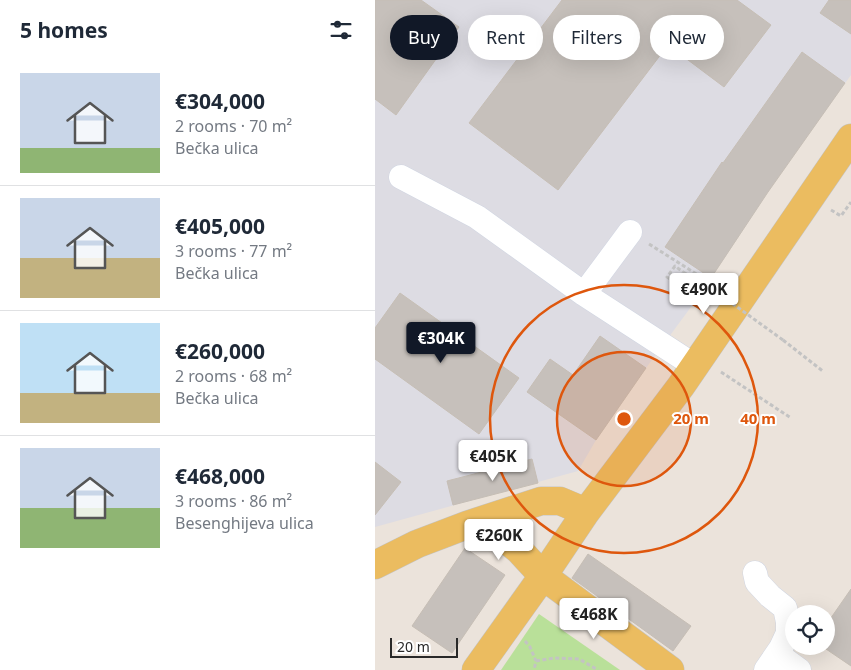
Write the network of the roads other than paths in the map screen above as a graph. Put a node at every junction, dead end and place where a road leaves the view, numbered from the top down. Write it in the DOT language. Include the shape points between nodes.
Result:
graph roads {
  1 [pos="851,138"];
  2 [pos="401,177"];
  3 [pos="630,232"];
  4 [pos="584,294"];
  5 [pos="708,369"];
  6 [pos="586,512"];
  7 [pos="467,525"];
  8 [pos="417,544"];
  9 [pos="375,553"];
  10 [pos="375,565"];
  11 [pos="755,573"];
  12 [pos="543,576"];
  13 [pos="772,662"];
  14 [pos="476,670"];
  15 [pos="670,670"];
  16 [pos="799,670"];
  1 -- 5 [label="main road"];
  2 -- 4 [label="lane" via="477,217"];
  3 -- 4 [label="lane"];
  4 -- 5 [label="lane"];
  5 -- 6 [label="main road"];
  6 -- 7 [label="main road" via="560,501 541,501"];
  6 -- 12 [label="main road"];
  7 -- 8 [label="main road"];
  7 -- 12 [label="main road" via="503,537"];
  8 -- 9 [label="main road"];
  8 -- 10 [label="main road"];
  11 -- 13 [label="lane" via="757,582 785,608 788,622 788,633"];
  12 -- 14 [label="main road"];
  12 -- 15 [label="main road"];
  13 -- 16 [label="lane"];
}
